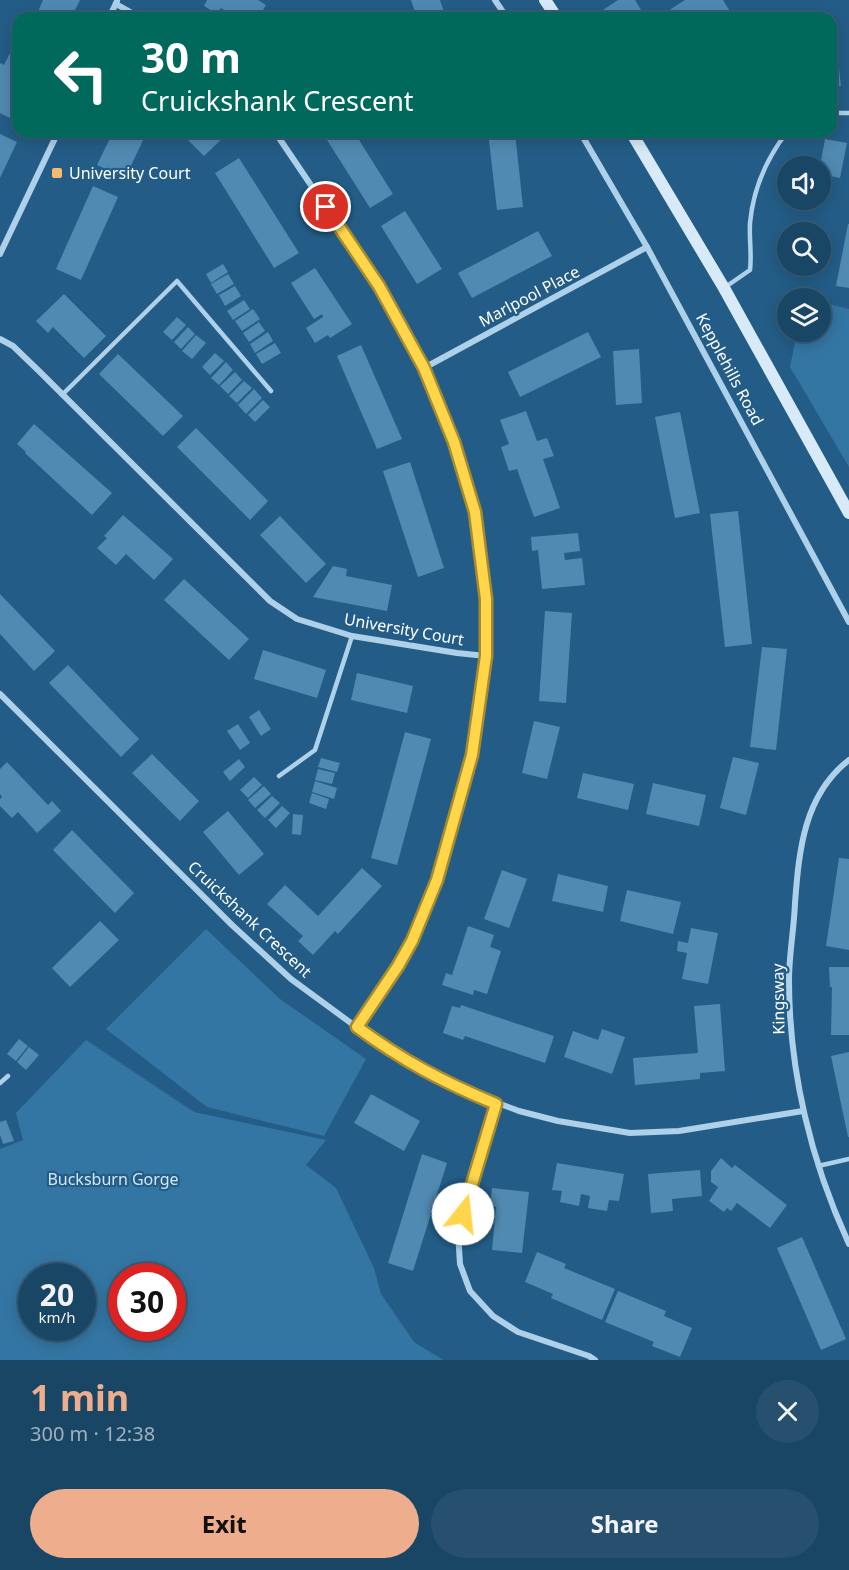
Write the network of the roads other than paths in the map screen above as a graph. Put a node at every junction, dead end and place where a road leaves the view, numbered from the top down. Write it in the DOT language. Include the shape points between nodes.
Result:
graph roads {
  1 [pos="117,2"];
  2 [pos="132,12"];
  3 [pos="55,138"];
  4 [pos="279,138"];
  5 [pos="583,138"];
  6 [pos="635,138"];
  7 [pos="783,138"];
  8 [pos="647,247"];
  9 [pos="0,254"];
  10 [pos="724,288"];
  11 [pos="0,339"];
  12 [pos="424,368"];
  13 [pos="271,391"];
  14 [pos="62,395"];
  15 [pos="849,513"];
  16 [pos="849,622"];
  17 [pos="352,636"];
  18 [pos="486,656"];
  19 [pos="0,694"];
  20 [pos="849,760"];
  21 [pos="279,776"];
  22 [pos="357,1027"];
  23 [pos="8,1076"];
  24 [pos="0,1083"];
  25 [pos="496,1104"];
  26 [pos="803,1111"];
  27 [pos="849,1159"];
  28 [pos="818,1166"];
  29 [pos="849,1244"];
  30 [pos="595,1360"];
  1 -- 2 [label="street"];
  3 -- 9 [label="street"];
  4 -- 12 [label="street" via="379,286"];
  5 -- 8 [label="street, Kepplehills Road"];
  6 -- 10 [label="street, Kepplehills Road"];
  7 -- 10 [label="lane" via="766,166 756,193 750,224 750,270"];
  8 -- 12 [label="street, Marlpool Place"];
  8 -- 16 [label="street, Kepplehills Road"];
  10 -- 15 [label="street, Kepplehills Road"];
  11 -- 14 [label="street, University Court" via="13,346"];
  12 -- 18 [label="street" via="454,442 475,512 486,599"];
  13 -- 14 [label="lane" via="177,280"];
  14 -- 17 [label="street, University Court" via="270,601 297,619"];
  17 -- 18 [label="street, University Court"];
  17 -- 21 [label="lane" via="315,750"];
  18 -- 22 [label="street" via="472,755 431,899 398,966"];
  19 -- 22 [label="street, Cruickshank Crescent" via="232,925 291,979"];
  20 -- 26 [label="street, Kingsway" via="828,779 816,798 799,864 789,979 791,1030"];
  22 -- 25 [label="street, Cruickshank Crescent" via="416,1067"];
  23 -- 24 [label="lane"];
  25 -- 26 [label="street, Cruickshank Crescent" via="558,1121 630,1133 679,1131"];
  25 -- 30 [label="street" via="458,1232 460,1264 470,1292 493,1316 518,1332"];
  26 -- 28 [label="street, Kingsway"];
  27 -- 28 [label="lane"];
  28 -- 29 [label="street, Kingsway"];
}
